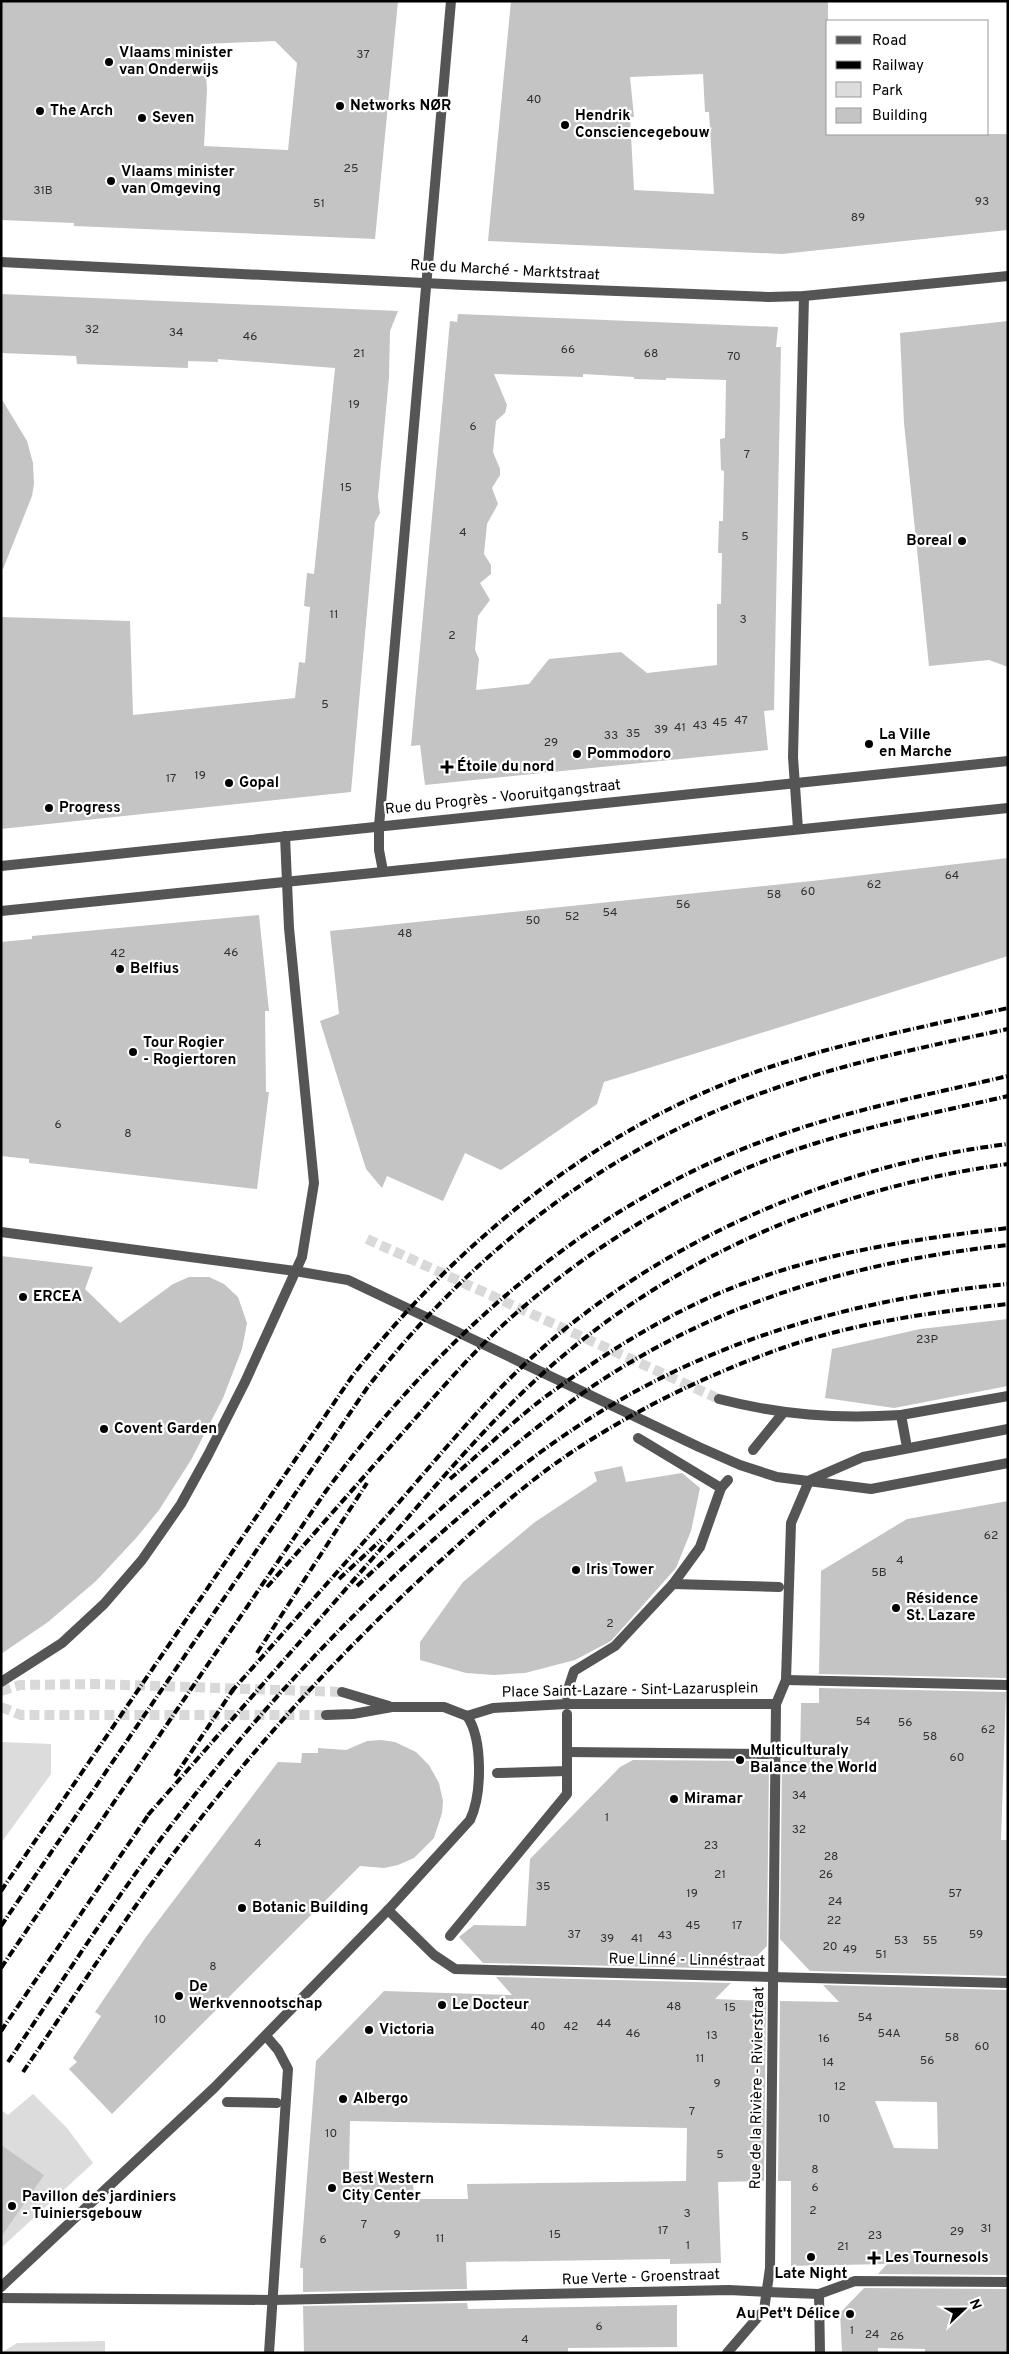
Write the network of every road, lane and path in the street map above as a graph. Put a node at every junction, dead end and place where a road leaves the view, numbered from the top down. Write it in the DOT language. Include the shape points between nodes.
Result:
graph roads {
  1 [pos="451,1"];
  2 [pos="1,262"];
  3 [pos="1008,276"];
  4 [pos="428,283"];
  5 [pos="804,296"];
  6 [pos="1008,761"];
  7 [pos="795,783"];
  8 [pos="1008,808"];
  9 [pos="379,826"];
  10 [pos="798,829"];
  11 [pos="285,836"];
  12 [pos="1,866"];
  13 [pos="383,871"];
  14 [pos="286,882"];
  15 [pos="1,911"];
  16 [pos="1,1232"];
  17 [pos="296,1271"];
  18 [pos="1008,1396"];
  19 [pos="719,1399"];
  20 [pos="783,1412"];
  21 [pos="901,1415"];
  22 [pos="1008,1429"];
  23 [pos="638,1438"];
  24 [pos="906,1442"];
  25 [pos="753,1450"];
  26 [pos="1008,1463"];
  27 [pos="809,1481"];
  28 [pos="673,1584"];
  29 [pos="779,1587"];
  30 [pos="786,1680"];
  31 [pos="1,1682"];
  32 [pos="1008,1685"];
  33 [pos="342,1692"];
  34 [pos="566,1695"];
  35 [pos="776,1704"];
  36 [pos="392,1707"];
  37 [pos="567,1714"];
  38 [pos="326,1715"];
  39 [pos="467,1716"];
  40 [pos="567,1752"];
  41 [pos="768,1754"];
  42 [pos="568,1772"];
  43 [pos="497,1773"];
  44 [pos="388,1910"];
  45 [pos="450,1936"];
  46 [pos="774,1978"];
  47 [pos="1008,1983"];
  48 [pos="266,2036"];
  49 [pos="227,2102"];
  50 [pos="277,2103"];
  51 [pos="1008,2282"];
  52 [pos="1,2287"];
  53 [pos="767,2292"];
  54 [pos="819,2294"];
  55 [pos="1,2298"];
  56 [pos="273,2300"];
  57 [pos="269,2353"];
  58 [pos="727,2353"];
  59 [pos="820,2353"];
  1 -- 4 [label="street"];
  2 -- 4 [label="street, Rue du Marché - Marktstraat"];
  3 -- 5 [label="street, Rue du Marché - Marktstraat"];
  4 -- 5 [label="street, Rue du Marché - Marktstraat"];
  4 -- 9 [label="street"];
  5 -- 7 [label="street"];
  6 -- 7 [label="street, Rue du Progrès - Vooruitgangstraat"];
  7 -- 9 [label="street, Rue du Progrès - Vooruitgangstraat"];
  7 -- 10 [label="street"];
  8 -- 10 [label="street"];
  9 -- 11 [label="street, Rue du Progrès - Vooruitgangstraat"];
  9 -- 13 [label="street"];
  10 -- 13 [label="street"];
  11 -- 12 [label="street, Rue du Progrès - Vooruitgangstraat"];
  11 -- 14 [label="street"];
  13 -- 14 [label="street"];
  14 -- 15 [label="street"];
  14 -- 17 [label="street" via="314,1183 308,1233"];
  16 -- 17 [label="street"];
  17 -- 27 [label="street" via="348,1280 715,1454 777,1477"];
  17 -- 31 [label="street" via="208,1454 181,1504 142,1560 104,1604 62,1643"];
  18 -- 21 [label="street"];
  19 -- 20 [label="street"];
  20 -- 21 [label="street" via="808,1416"];
  20 -- 25 [label="street"];
  21 -- 24 [label="street"];
  22 -- 27 [label="street" via="863,1457"];
  23 -- 28 [label="street" via="725,1484 700,1547"];
  26 -- 27 [label="street" via="871,1489"];
  27 -- 30 [label="street, Place Saint-Lazare - Sint-Lazarusplein" via="791,1523"];
  28 -- 29 [label="street"];
  28 -- 34 [label="street" via="615,1646 574,1671"];
  30 -- 32 [label="street"];
  30 -- 35 [label="street, Place Saint-Lazare - Sint-Lazarusplein"];
  33 -- 36 [label="street"];
  35 -- 39 [label="street, Place Saint-Lazare - Sint-Lazarusplein" via="566,1704 493,1708"];
  35 -- 46 [label="street, Rue de la Rivière - Rivierstraat"];
  36 -- 38 [label="street"];
  36 -- 39 [label="street" via="444,1707"];
  37 -- 40 [label="street"];
  39 -- 44 [label="street" via="476,1736 476,1809 466,1825"];
  40 -- 41 [label="street"];
  40 -- 42 [label="street"];
  42 -- 43 [label="street"];
  42 -- 45 [label="street" via="567,1794"];
  44 -- 46 [label="street, Rue Linné - Linnéstraat" via="434,1955 455,1970"];
  44 -- 48 [label="street"];
  46 -- 47 [label="street, Rue Linné - Linnéstraat"];
  46 -- 53 [label="street, Rue de la Rivière - Rivierstraat" via="771,2261"];
  48 -- 52 [label="street"];
  48 -- 56 [label="street" via="288,2069"];
  49 -- 50 [label="street"];
  51 -- 54 [label="street, Rue Verte - Groenstraat" via="855,2281"];
  53 -- 54 [label="street, Rue Verte - Groenstraat"];
  53 -- 56 [label="street, Rue Verte - Groenstraat" via="729,2290"];
  53 -- 58 [label="street, Rue de la Rivière - Rivierstraat" via="764,2310"];
  54 -- 59 [label="street"];
  55 -- 56 [label="street, Rue Verte - Groenstraat"];
  56 -- 57 [label="street"];
}
